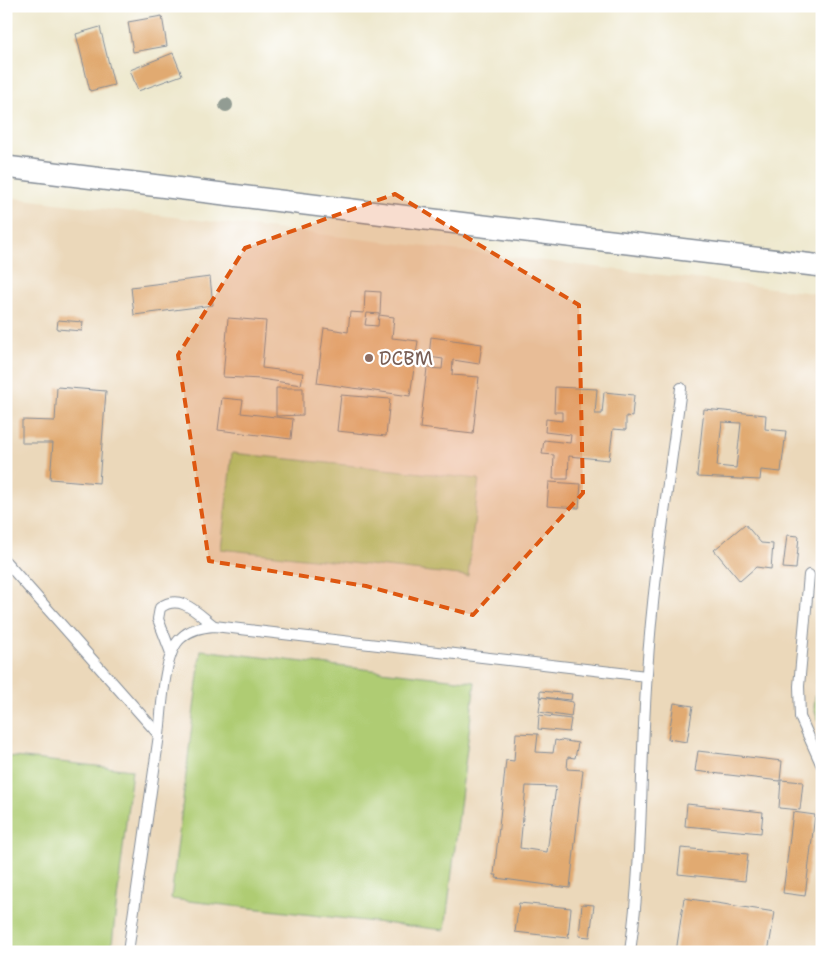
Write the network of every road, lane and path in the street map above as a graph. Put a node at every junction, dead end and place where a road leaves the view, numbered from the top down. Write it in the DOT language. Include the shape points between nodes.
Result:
graph roads {
  1 [pos="6,168"];
  2 [pos="822,266"];
  3 [pos="681,388"];
  4 [pos="6,562"];
  5 [pos="809,575"];
  6 [pos="214,626"];
  7 [pos="171,653"];
  8 [pos="646,676"];
  9 [pos="159,735"];
  10 [pos="822,766"];
  11 [pos="128,952"];
  12 [pos="630,952"];
  1 -- 2 [label="street"];
  3 -- 8 [label="lane"];
  4 -- 9 [label="lane"];
  5 -- 10 [label="lane" via="799,686 800,717"];
  6 -- 7 [label="lane" via="199,628 180,638"];
  6 -- 7 [label="lane" via="180,602 167,602 160,608 158,619"];
  6 -- 8 [label="lane"];
  7 -- 9 [label="lane"];
  8 -- 12 [label="lane" via="637,906"];
  9 -- 11 [label="lane"];
}
